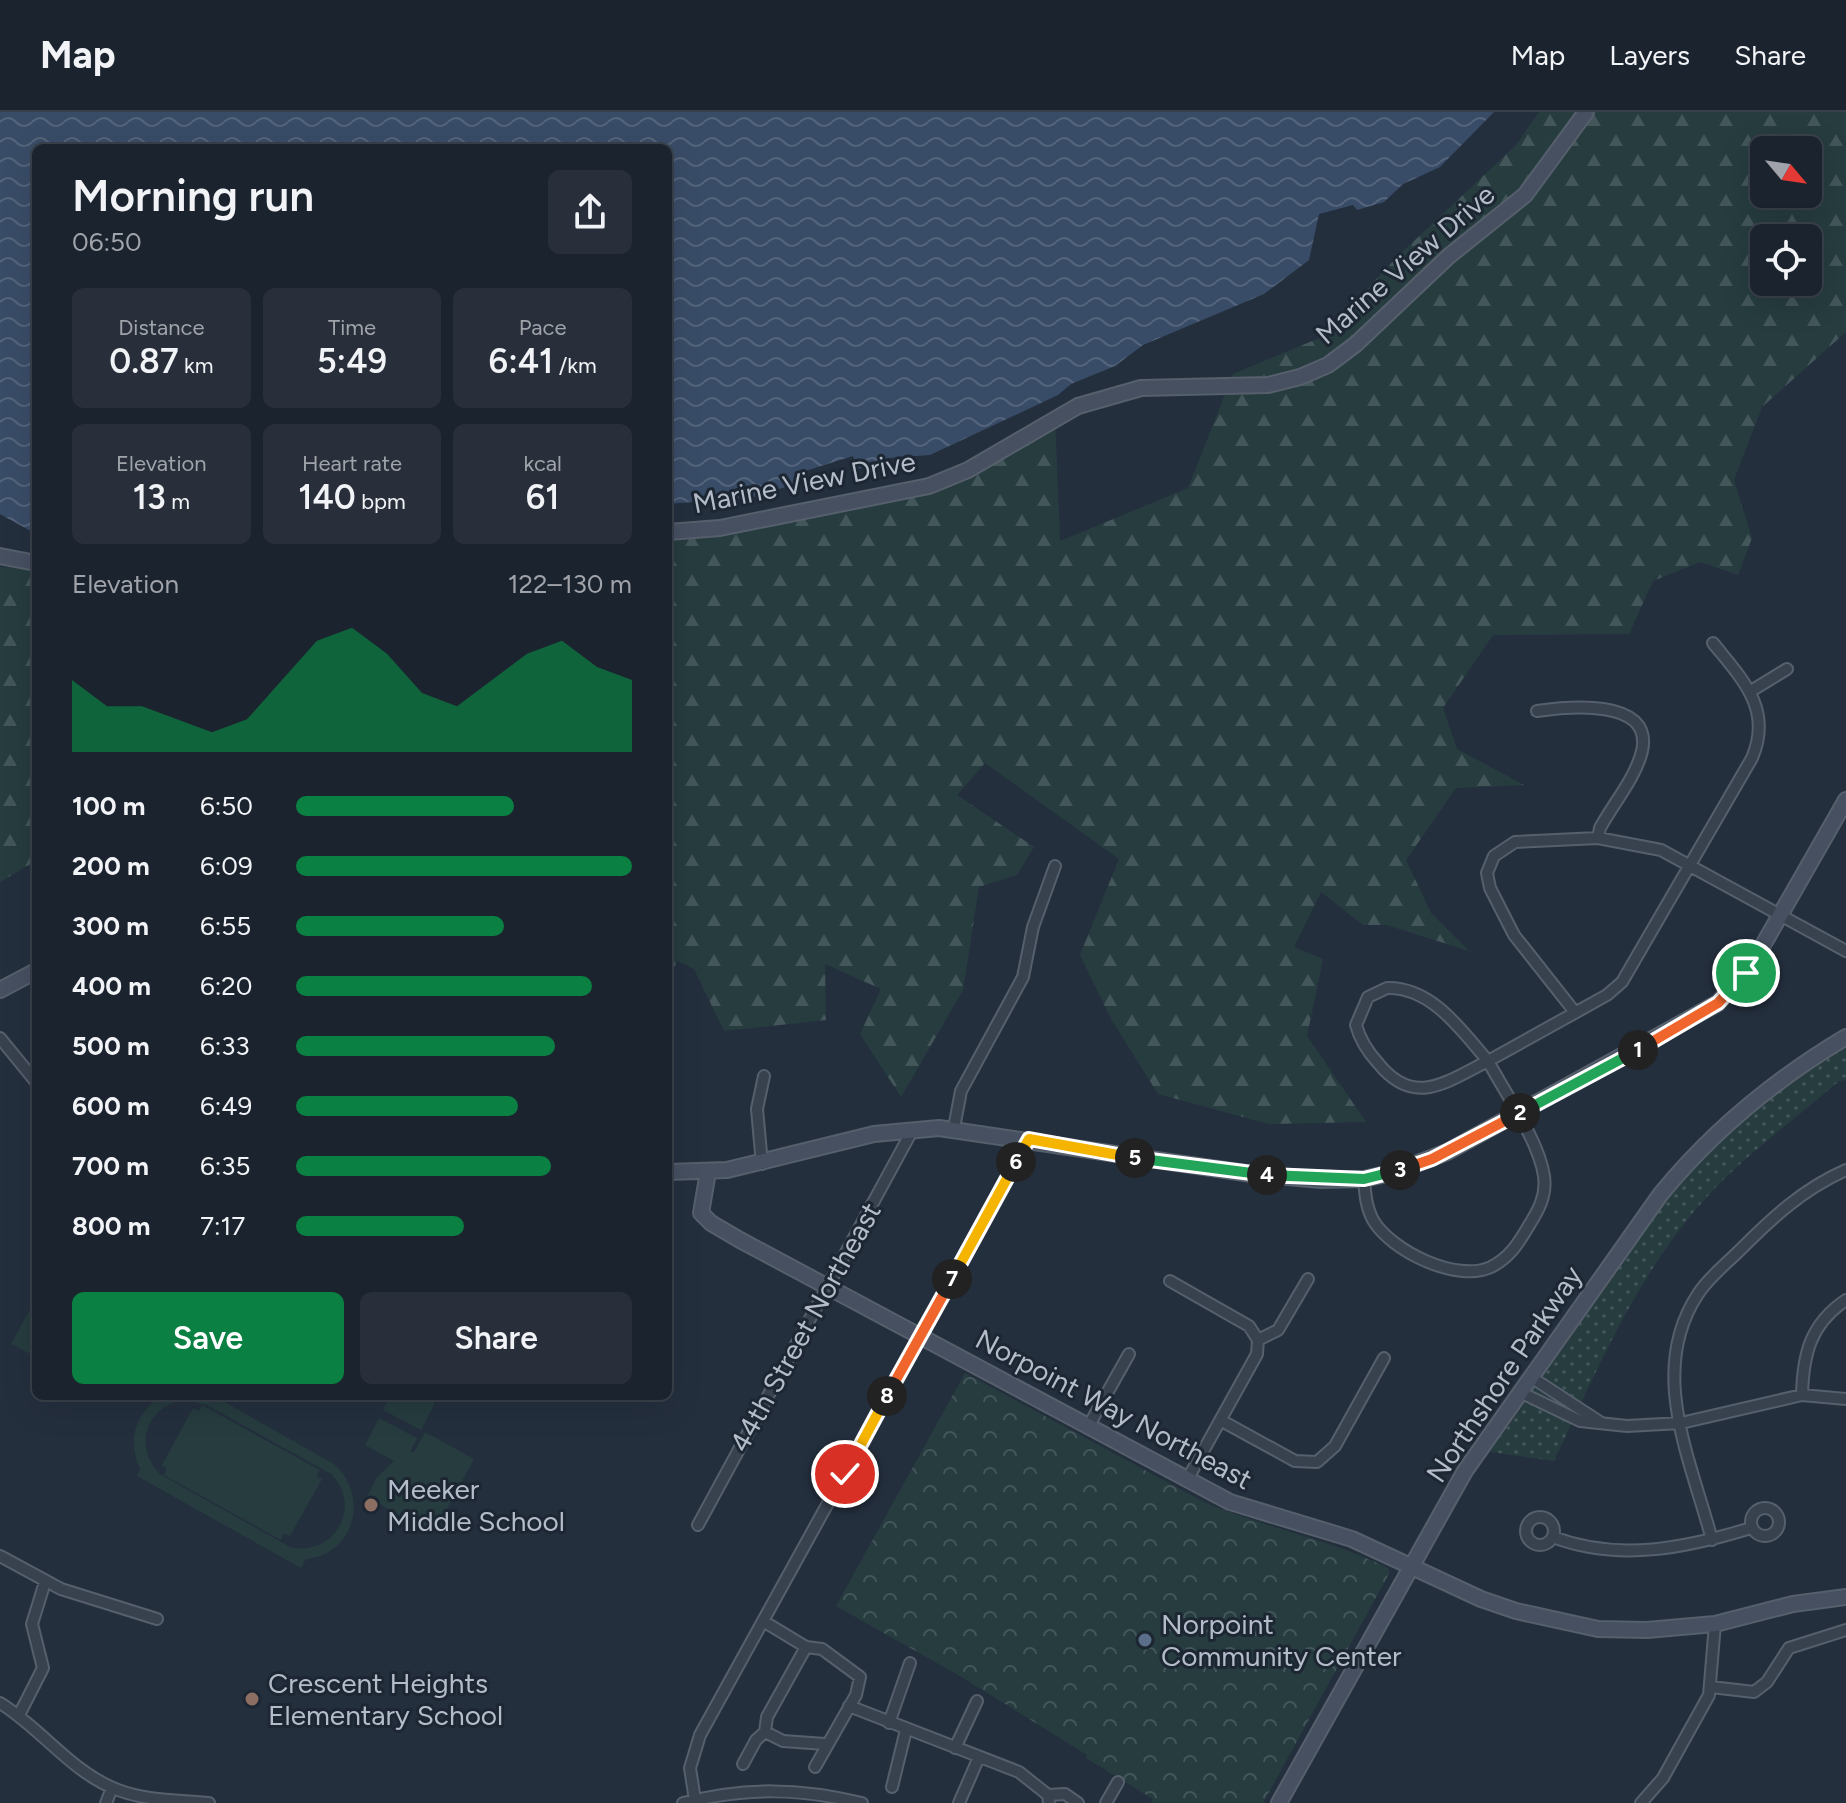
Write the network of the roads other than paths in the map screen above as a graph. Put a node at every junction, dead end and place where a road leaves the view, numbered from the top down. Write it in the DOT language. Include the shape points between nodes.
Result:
graph roads {
  1 [pos="1586,112"];
  2 [pos="672,532"];
  3 [pos="0,556"];
  4 [pos="32,562"];
  5 [pos="1713,643"];
  6 [pos="1787,669"];
  7 [pos="1751,691"];
  8 [pos="1537,711"];
  9 [pos="1846,800"];
  10 [pos="1598,838"];
  11 [pos="1692,864"];
  12 [pos="1055,866"];
  13 [pos="1780,915"];
  14 [pos="1846,951"];
  15 [pos="32,973"];
  16 [pos="0,990"];
  17 [pos="1574,1011"];
  18 [pos="1846,1037"];
  19 [pos="0,1038"];
  20 [pos="1488,1061"];
  21 [pos="764,1076"];
  22 [pos="32,1077"];
  23 [pos="1516,1115"];
  24 [pos="954,1128"];
  25 [pos="913,1129"];
  26 [pos="1029,1139"];
  27 [pos="762,1164"];
  28 [pos="1846,1170"];
  29 [pos="672,1172"];
  30 [pos="708,1172"];
  31 [pos="1364,1179"];
  32 [pos="1308,1279"];
  33 [pos="1170,1281"];
  34 [pos="828,1286"];
  35 [pos="1846,1300"];
  36 [pos="921,1337"];
  37 [pos="1258,1340"];
  38 [pos="1129,1354"];
  39 [pos="1384,1358"];
  40 [pos="1531,1377"];
  41 [pos="1520,1392"];
  42 [pos="1802,1395"];
  43 [pos="1846,1399"];
  44 [pos="1222,1421"];
  45 [pos="1600,1422"];
  46 [pos="1681,1423"];
  47 [pos="1088,1427"];
  48 [pos="1187,1480"];
  49 [pos="698,1525"];
  50 [pos="1751,1528"];
  51 [pos="1553,1537"];
  52 [pos="1712,1540"];
  53 [pos="0,1556"];
  54 [pos="1411,1567"];
  55 [pos="45,1582"];
  56 [pos="1846,1597"];
  57 [pos="157,1619"];
  58 [pos="763,1621"];
  59 [pos="1715,1624"];
  60 [pos="1846,1630"];
  61 [pos="806,1647"];
  62 [pos="910,1663"];
  63 [pos="1711,1687"];
  64 [pos="977,1701"];
  65 [pos="0,1703"];
  66 [pos="849,1706"];
  67 [pos="19,1715"];
  68 [pos="889,1723"];
  69 [pos="906,1730"];
  70 [pos="765,1732"];
  71 [pos="825,1744"];
  72 [pos="955,1748"];
  73 [pos="979,1757"];
  74 [pos="743,1764"];
  75 [pos="815,1767"];
  76 [pos="1118,1782"];
  77 [pos="892,1787"];
  78 [pos="112,1788"];
  79 [pos="1048,1799"];
  80 [pos="695,1800"];
  81 [pos="187,1802"];
  82 [pos="106,1803"];
  83 [pos="209,1803"];
  84 [pos="683,1803"];
  85 [pos="862,1803"];
  86 [pos="959,1803"];
  87 [pos="1078,1803"];
  88 [pos="1106,1803"];
  89 [pos="1279,1803"];
  90 [pos="1641,1803"];
  1 -- 2 [label="street, Marine View Drive" via="1525,195 1328,365 1268,385 1141,388 1078,406 968,470 929,486 720,528"];
  3 -- 4 [label="street"];
  5 -- 7 [label="street"];
  6 -- 7 [label="street"];
  7 -- 11 [label="street" via="1760,719 1756,750"];
  8 -- 10 [label="street" via="1604,708 1630,719 1639,733 1640,755"];
  9 -- 13 [label="street"];
  10 -- 11 [label="street" via="1650,847"];
  10 -- 17 [label="street" via="1515,842 1494,856 1487,873 1514,935"];
  11 -- 13 [label="street"];
  11 -- 17 [label="street" via="1622,982"];
  12 -- 24 [label="street" via="1033,927 1023,977 961,1091"];
  13 -- 14 [label="street"];
  13 -- 23 [label="street" via="1746,973 1718,1003"];
  15 -- 16 [label="street"];
  17 -- 20 [label="street"];
  18 -- 40 [label="street, Northshore Parkway" via="1752,1100 1691,1157"];
  19 -- 22 [label="street"];
  20 -- 20 [label="street" via="1454,1021 1417,993 1387,988 1371,994 1362,1006 1356,1025 1361,1038 1387,1075 1408,1088 1433,1087"];
  20 -- 23 [label="street"];
  21 -- 27 [label="street" via="757,1109"];
  23 -- 31 [label="street" via="1432,1159"];
  23 -- 31 [label="street" via="1541,1162 1545,1188 1517,1246 1490,1267 1449,1270 1393,1240 1372,1218"];
  24 -- 25 [label="street"];
  24 -- 26 [label="street"];
  25 -- 27 [label="street"];
  25 -- 34 [label="street, 44th Street Northeast"];
  26 -- 31 [label="street" via="1252,1174"];
  26 -- 36 [label="street"];
  27 -- 30 [label="street"];
  28 -- 46 [label="street" via="1794,1199 1700,1290 1680,1326 1671,1370"];
  29 -- 30 [label="street"];
  30 -- 34 [label="street, Norpoint Way Northeast" via="701,1205 706,1219"];
  32 -- 37 [label="street" via="1278,1330"];
  33 -- 37 [label="street" via="1249,1326"];
  34 -- 36 [label="street, Norpoint Way Northeast"];
  34 -- 49 [label="street, 44th Street Northeast"];
  35 -- 42 [label="street" via="1812,1335 1804,1356"];
  36 -- 47 [label="street, Norpoint Way Northeast"];
  36 -- 58 [label="street"];
  37 -- 44 [label="street" via="1257,1354"];
  38 -- 47 [label="street"];
  39 -- 44 [label="street" via="1335,1446 1310,1463 1295,1461"];
  40 -- 41 [label="street, Northshore Parkway"];
  40 -- 45 [label="street"];
  41 -- 45 [label="street" via="1580,1421"];
  41 -- 54 [label="street, Northshore Parkway" via="1465,1471"];
  42 -- 43 [label="street"];
  42 -- 46 [label="street"];
  44 -- 48 [label="street"];
  45 -- 46 [label="street"];
  46 -- 52 [label="street"];
  47 -- 48 [label="street, Norpoint Way Northeast"];
  48 -- 54 [label="street, Norpoint Way Northeast" via="1230,1502 1352,1539"];
  50 -- 52 [label="street"];
  51 -- 52 [label="street" via="1600,1550 1628,1551"];
  53 -- 55 [label="street"];
  54 -- 59 [label="street, Norpoint Way Northeast" via="1481,1599 1573,1625 1647,1630"];
  54 -- 89 [label="street, Northshore Parkway"];
  55 -- 57 [label="street"];
  55 -- 67 [label="street" via="32,1624 43,1668"];
  56 -- 59 [label="street, Norpoint Way Northeast"];
  58 -- 61 [label="street"];
  58 -- 80 [label="street" via="700,1735 690,1768"];
  59 -- 63 [label="street"];
  60 -- 63 [label="street" via="1789,1648 1754,1692"];
  61 -- 66 [label="street" via="818,1647 857,1672 859,1684"];
  61 -- 70 [label="street" via="767,1717"];
  62 -- 68 [label="street"];
  63 -- 90 [label="street" via="1680,1750"];
  64 -- 72 [label="street"];
  65 -- 67 [label="street"];
  66 -- 68 [label="street"];
  66 -- 71 [label="street"];
  67 -- 78 [label="street"];
  68 -- 69 [label="street"];
  69 -- 72 [label="street"];
  69 -- 77 [label="street"];
  70 -- 71 [label="street" via="776,1740"];
  70 -- 74 [label="street"];
  71 -- 75 [label="street"];
  72 -- 73 [label="street"];
  73 -- 79 [label="street" via="1019,1772"];
  73 -- 86 [label="street"];
  76 -- 88 [label="street"];
  78 -- 81 [label="street"];
  78 -- 82 [label="street"];
  79 -- 87 [label="street" via="1065,1794"];
  80 -- 84 [label="street"];
  80 -- 85 [label="street" via="769,1790"];
  81 -- 83 [label="street"];
}
